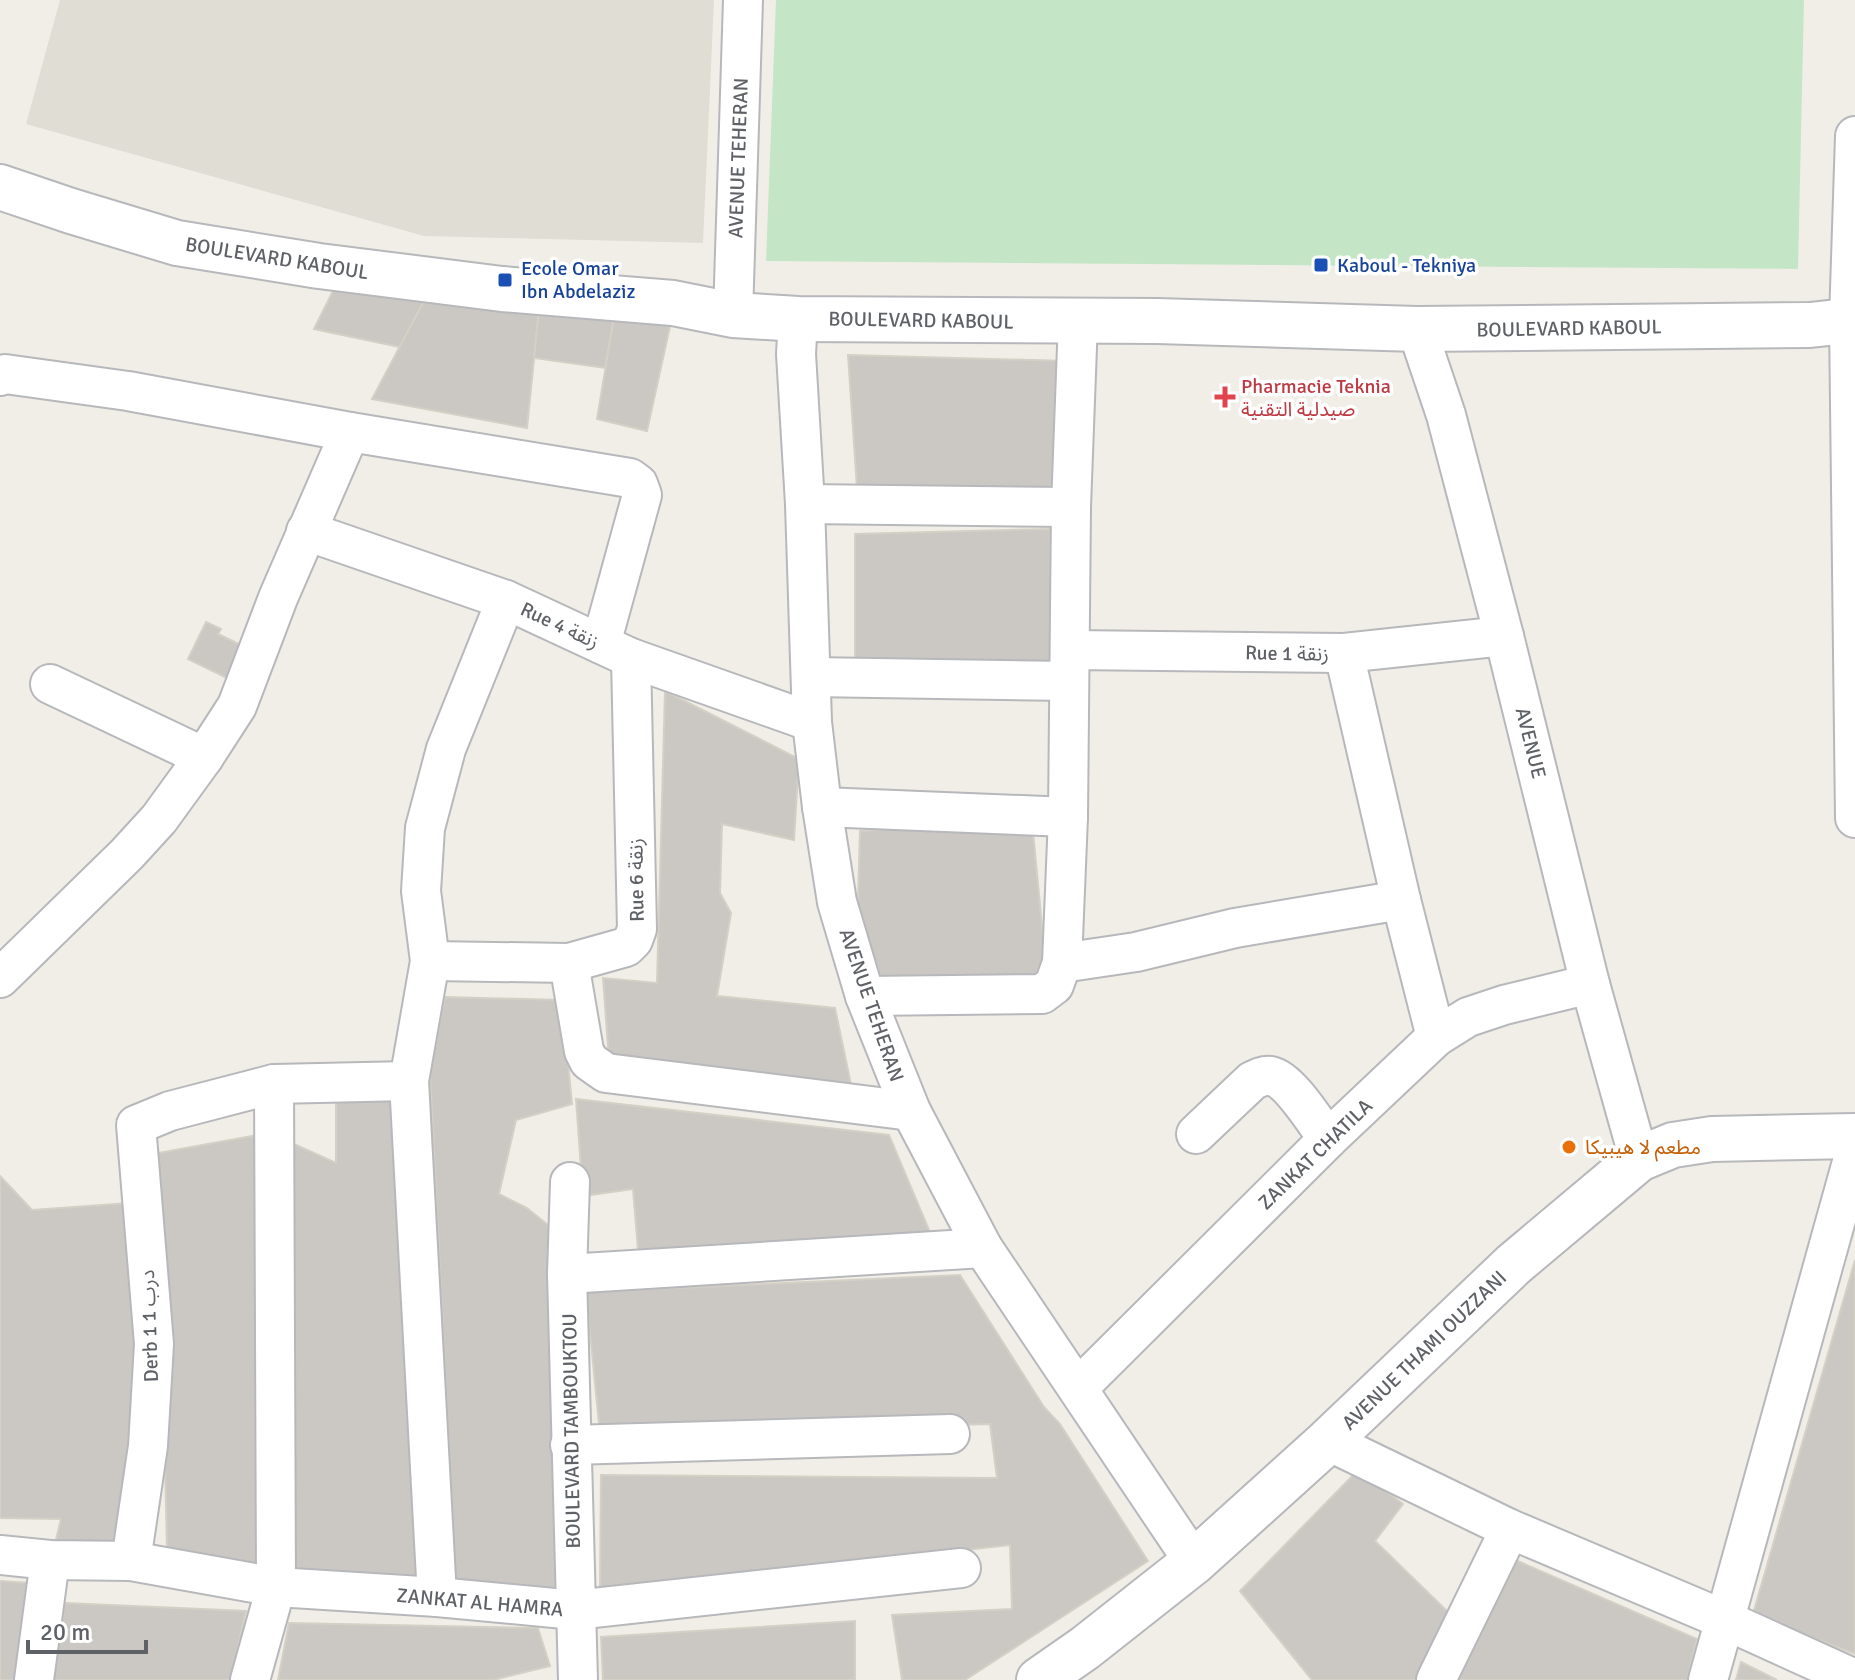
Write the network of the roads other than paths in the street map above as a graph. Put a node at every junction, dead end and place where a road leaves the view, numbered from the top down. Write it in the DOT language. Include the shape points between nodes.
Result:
graph roads {
  1 [pos="743,0"];
  2 [pos="1855,136"];
  3 [pos="0,187"];
  4 [pos="733,315"];
  5 [pos="798,319"];
  6 [pos="1078,320"];
  7 [pos="1852,320"];
  8 [pos="1417,329"];
  9 [pos="0,376"];
  10 [pos="350,432"];
  11 [pos="805,504"];
  12 [pos="1071,507"];
  13 [pos="306,531"];
  14 [pos="506,600"];
  15 [pos="1504,636"];
  16 [pos="616,651"];
  17 [pos="1344,653"];
  18 [pos="1069,666"];
  19 [pos="811,677"];
  20 [pos="50,684"];
  21 [pos="812,722"];
  22 [pos="204,757"];
  23 [pos="822,807"];
  24 [pos="1068,817"];
  25 [pos="1855,818"];
  26 [pos="1401,900"];
  27 [pos="430,961"];
  28 [pos="569,963"];
  29 [pos="1062,963"];
  30 [pos="0,978"];
  31 [pos="1590,984"];
  32 [pos="865,996"];
  33 [pos="1436,1037"];
  34 [pos="409,1081"];
  35 [pos="274,1084"];
  36 [pos="911,1111"];
  37 [pos="1196,1134"];
  38 [pos="1855,1136"];
  39 [pos="1328,1139"];
  40 [pos="1855,1151"];
  41 [pos="1639,1159"];
  42 [pos="570,1182"];
  43 [pos="983,1248"];
  44 [pos="567,1274"];
  45 [pos="1078,1388"];
  46 [pos="950,1434"];
  47 [pos="1328,1441"];
  48 [pos="570,1445"];
  49 [pos="1510,1529"];
  50 [pos="0,1555"];
  51 [pos="50,1560"];
  52 [pos="131,1561"];
  53 [pos="1194,1562"];
  54 [pos="961,1568"];
  55 [pos="276,1587"];
  56 [pos="437,1597"];
  57 [pos="575,1610"];
  58 [pos="1725,1620"];
  59 [pos="1855,1679"];
  60 [pos="34,1680"];
  61 [pos="250,1680"];
  62 [pos="576,1680"];
  63 [pos="1039,1680"];
  64 [pos="1436,1680"];
  65 [pos="1708,1680"];
  1 -- 4 [label="street, AVENUE TEHERAN"];
  2 -- 7 [label="street"];
  3 -- 4 [label="street, BOULEVARD KABOUL" via="177,243 319,266 673,303"];
  4 -- 5 [label="street, BOULEVARD KABOUL"];
  5 -- 6 [label="street, BOULEVARD KABOUL"];
  5 -- 11 [label="street, AVENUE TEHERAN"];
  6 -- 8 [label="street, BOULEVARD KABOUL"];
  6 -- 12 [label="street"];
  7 -- 8 [label="street, BOULEVARD KABOUL" via="1810,325"];
  7 -- 25 [label="street"];
  8 -- 15 [label="street, AVENUE" via="1446,415"];
  9 -- 10 [label="street" via="128,391"];
  10 -- 13 [label="street"];
  10 -- 16 [label="street, Rue 6 زنقة" via="630,478 638,484 642,495"];
  11 -- 12 [label="street"];
  11 -- 19 [label="street, AVENUE TEHERAN"];
  12 -- 18 [label="street"];
  13 -- 14 [label="street, Rue 4 زنقة"];
  13 -- 22 [label="street" via="237,706"];
  14 -- 16 [label="street, Rue 4 زنقة"];
  14 -- 27 [label="street" via="446,749 425,828 421,891"];
  15 -- 17 [label="street, Rue 1 زنقة"];
  15 -- 31 [label="street, AVENUE"];
  16 -- 21 [label="street, Rue 4 زنقة"];
  16 -- 28 [label="street, Rue 6 زنقة" via="637,929 626,947"];
  17 -- 18 [label="street, Rue 1 زنقة"];
  17 -- 26 [label="street"];
  18 -- 19 [label="street, Rue 1 زنقة"];
  18 -- 24 [label="street"];
  19 -- 21 [label="street, AVENUE TEHERAN"];
  20 -- 22 [label="street"];
  21 -- 23 [label="street, AVENUE TEHERAN"];
  22 -- 30 [label="street" via="127,854"];
  23 -- 24 [label="street"];
  23 -- 32 [label="street, AVENUE TEHERAN" via="837,902"];
  24 -- 29 [label="street"];
  26 -- 29 [label="street"];
  26 -- 33 [label="street"];
  27 -- 28 [label="street, Rue 6 زنقة"];
  27 -- 34 [label="street"];
  28 -- 36 [label="street" via="584,1051 606,1073"];
  29 -- 32 [label="street" via="1054,985 1042,994"];
  31 -- 33 [label="street, ZANKAT CHATILA" via="1468,1017"];
  31 -- 41 [label="street, AVENUE"];
  32 -- 36 [label="street, AVENUE TEHERAN"];
  33 -- 39 [label="street, ZANKAT CHATILA"];
  34 -- 35 [label="street"];
  34 -- 56 [label="street"];
  35 -- 52 [label="street, Derb 1 درب 1" via="136,1125 154,1344 148,1446"];
  35 -- 55 [label="street"];
  36 -- 43 [label="street, AVENUE TEHERAN"];
  37 -- 39 [label="street" via="1252,1081 1270,1076 1288,1087"];
  38 -- 41 [label="street, AVENUE THAMI OUZZANI" via="1712,1139 1673,1145"];
  39 -- 45 [label="street, ZANKAT CHATILA"];
  40 -- 58 [label="street"];
  41 -- 47 [label="street, AVENUE THAMI OUZZANI" via="1514,1264"];
  42 -- 44 [label="street, BOULEVARD TAMBOUKTOU"];
  43 -- 44 [label="street"];
  43 -- 45 [label="street, AVENUE TEHERAN"];
  44 -- 48 [label="street, BOULEVARD TAMBOUKTOU"];
  45 -- 53 [label="street, AVENUE TEHERAN"];
  46 -- 48 [label="street"];
  47 -- 49 [label="street"];
  47 -- 53 [label="street, AVENUE THAMI OUZZANI"];
  48 -- 57 [label="street, BOULEVARD TAMBOUKTOU"];
  49 -- 58 [label="street"];
  49 -- 64 [label="street"];
  50 -- 51 [label="street, ZANKAT AL HAMRA"];
  51 -- 52 [label="street, ZANKAT AL HAMRA"];
  51 -- 60 [label="street"];
  52 -- 55 [label="street, ZANKAT AL HAMRA"];
  53 -- 63 [label="street, AVENUE THAMI OUZZANI"];
  54 -- 57 [label="street, ZANKAT AL HAMRA"];
  55 -- 56 [label="street, ZANKAT AL HAMRA"];
  55 -- 61 [label="street"];
  56 -- 57 [label="street, ZANKAT AL HAMRA"];
  57 -- 62 [label="street, BOULEVARD TAMBOUKTOU"];
  58 -- 59 [label="street"];
  58 -- 65 [label="street"];
}
